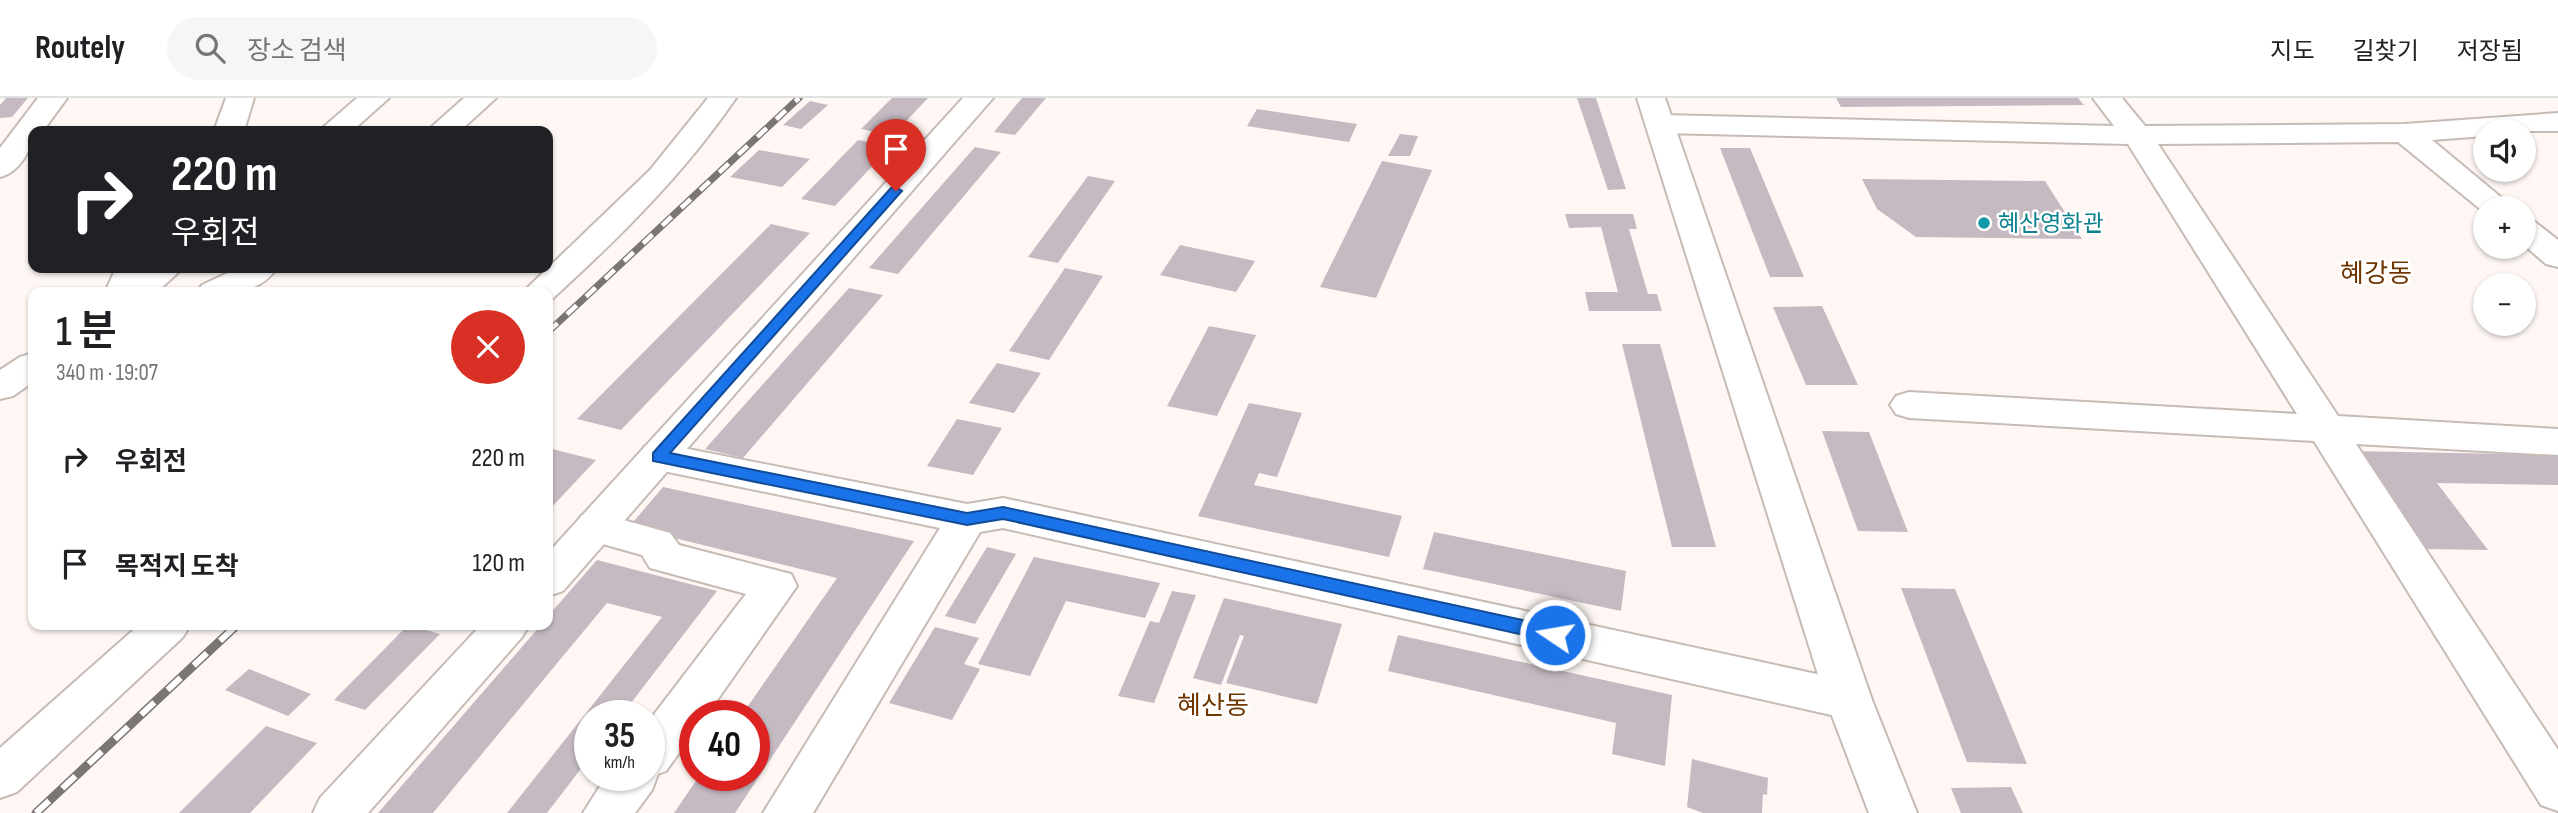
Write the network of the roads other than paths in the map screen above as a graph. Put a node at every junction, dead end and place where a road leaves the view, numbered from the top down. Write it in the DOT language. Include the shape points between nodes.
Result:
graph roads {
  1 [pos="53,98"];
  2 [pos="240,98"];
  3 [pos="375,98"];
  4 [pos="482,98"];
  5 [pos="722,98"];
  6 [pos="979,98"];
  7 [pos="2107,98"];
  8 [pos="2527,98"];
  9 [pos="1657,111"];
  10 [pos="2558,121"];
  11 [pos="32,126"];
  12 [pos="231,126"];
  13 [pos="340,126"];
  14 [pos="448,126"];
  15 [pos="28,131"];
  16 [pos="2405,133"];
  17 [pos="2137,135"];
  18 [pos="0,168"];
  19 [pos="2483,196"];
  20 [pos="2536,239"];
  21 [pos="2558,257"];
  22 [pos="160,273"];
  23 [pos="252,273"];
  24 [pos="142,287"];
  25 [pos="228,287"];
  26 [pos="546,287"];
  27 [pos="28,368"];
  28 [pos="0,387"];
  29 [pos="1909,405"];
  30 [pos="2330,431"];
  31 [pos="2558,442"];
  32 [pos="658,457"];
  33 [pos="967,519"];
  34 [pos="595,527"];
  35 [pos="553,574"];
  36 [pos="162,630"];
  37 [pos="502,630"];
  38 [pos="1849,700"];
  39 [pos="665,735"];
  40 [pos="2541,738"];
  41 [pos="1866,745"];
  42 [pos="0,777"];
  43 [pos="2558,790"];
  44 [pos="623,791"];
  45 [pos="337,813"];
  46 [pos="607,813"];
  47 [pos="787,813"];
  48 [pos="1864,813"];
  49 [pos="1893,813"];
  1 -- 11 [label="street"];
  2 -- 12 [label="street"];
  3 -- 13 [label="street"];
  4 -- 14 [label="street"];
  5 -- 26 [label="street" via="620,220"];
  6 -- 32 [label="street"];
  7 -- 17 [label="street"];
  8 -- 10 [label="street"];
  9 -- 17 [label="street"];
  9 -- 38 [label="street"];
  10 -- 16 [label="street"];
  15 -- 18 [label="street"];
  16 -- 17 [label="street"];
  16 -- 19 [label="street"];
  17 -- 30 [label="street"];
  20 -- 21 [label="street"];
  22 -- 24 [label="street"];
  23 -- 25 [label="street"];
  27 -- 28 [label="street"];
  29 -- 30 [label="street"];
  30 -- 31 [label="street"];
  30 -- 40 [label="street"];
  32 -- 33 [label="street"];
  32 -- 34 [label="street"];
  33 -- 38 [label="street" via="1003,513"];
  33 -- 47 [label="street"];
  34 -- 35 [label="street"];
  34 -- 39 [label="street" via="656,544 664,557 776,586"];
  36 -- 42 [label="street"];
  37 -- 45 [label="street"];
  38 -- 41 [label="street"];
  40 -- 43 [label="street"];
  41 -- 48 [label="street"];
  41 -- 49 [label="street"];
  44 -- 46 [label="street"];
}
